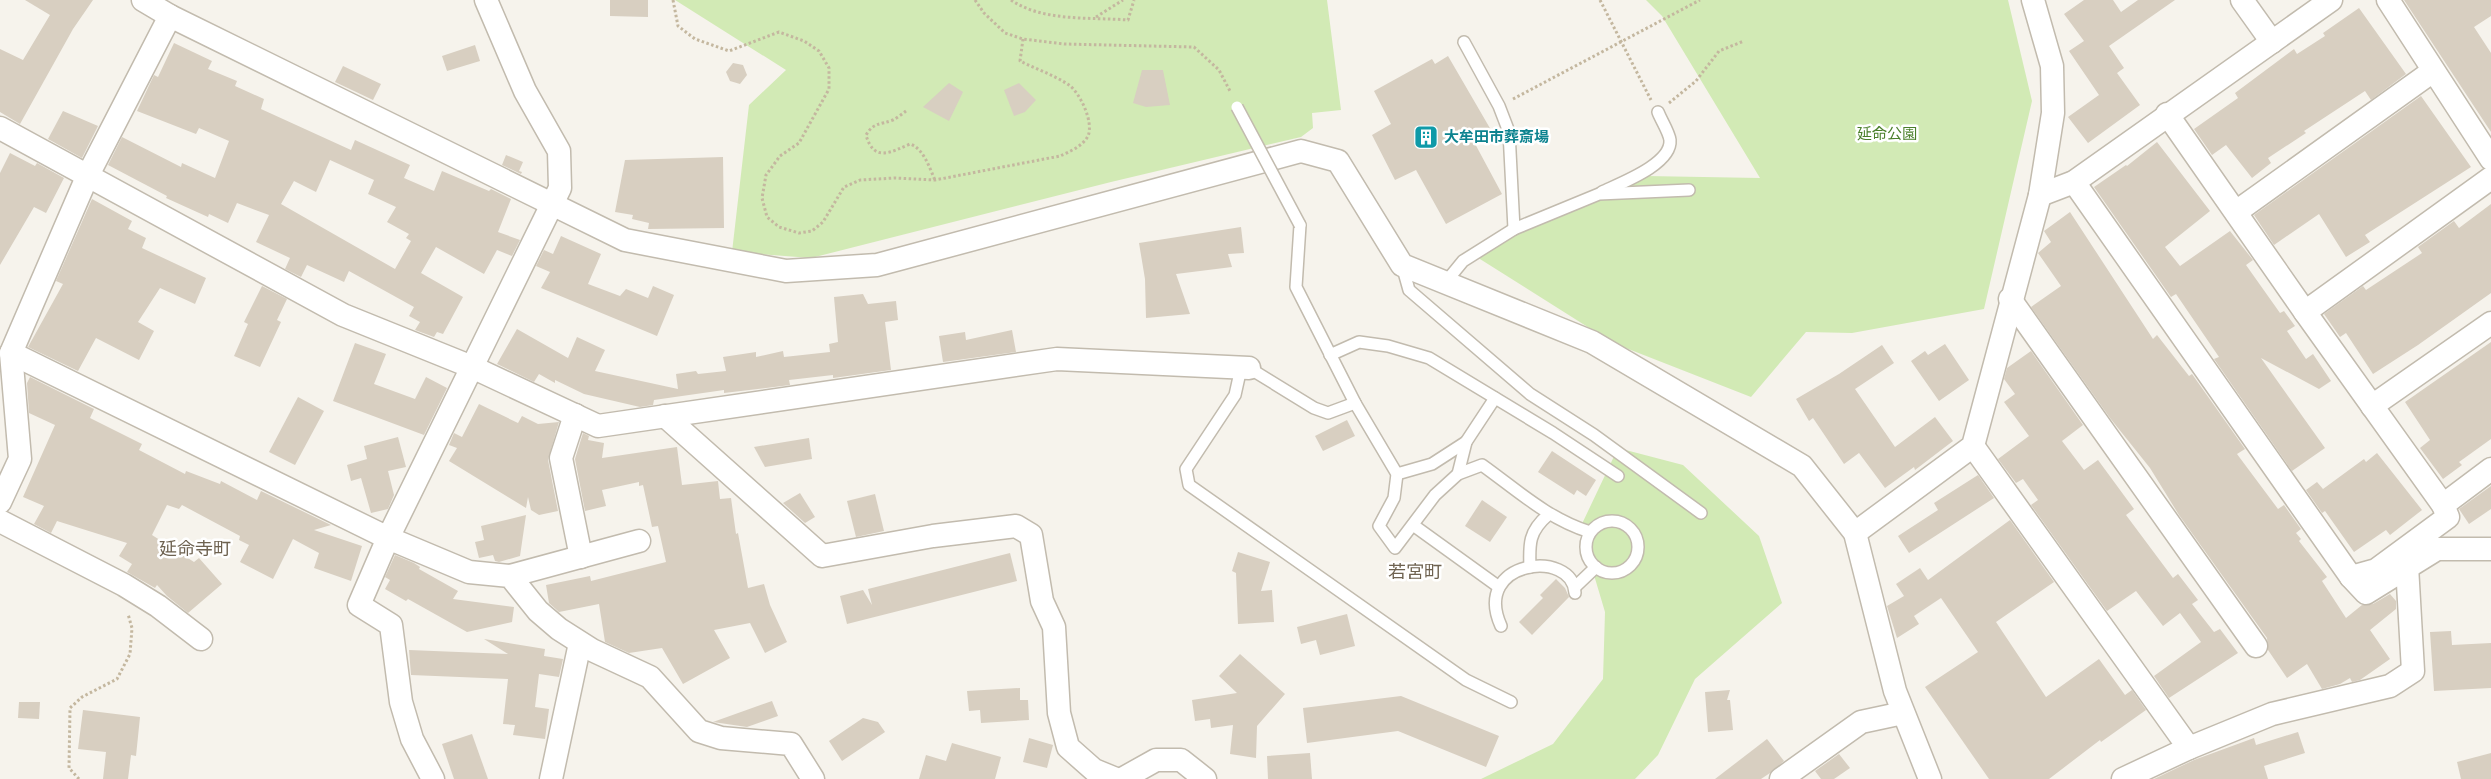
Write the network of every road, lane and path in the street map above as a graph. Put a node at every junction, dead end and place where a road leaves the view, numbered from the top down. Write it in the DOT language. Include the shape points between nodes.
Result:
graph roads {
  1 [pos="143,0"];
  2 [pos="486,0"];
  3 [pos="673,0"];
  4 [pos="975,0"];
  5 [pos="1011,0"];
  6 [pos="1134,0"];
  7 [pos="1600,0"];
  8 [pos="1700,0"];
  9 [pos="2033,0"];
  10 [pos="2242,0"];
  11 [pos="2331,0"];
  12 [pos="2388,0"];
  13 [pos="1120,1"];
  14 [pos="170,16"];
  15 [pos="1095,17"];
  16 [pos="1023,39"];
  17 [pos="1744,41"];
  18 [pos="1464,42"];
  19 [pos="1622,42"];
  20 [pos="2272,42"];
  21 [pos="2434,71"];
  22 [pos="1499,106"];
  23 [pos="1237,107"];
  24 [pos="906,111"];
  25 [pos="1658,112"];
  26 [pos="2167,114"];
  27 [pos="0,128"];
  28 [pos="2491,159"];
  29 [pos="87,177"];
  30 [pos="2491,178"];
  31 [pos="935,180"];
  32 [pos="2074,182"];
  33 [pos="1689,190"];
  34 [pos="1599,194"];
  35 [pos="2040,195"];
  36 [pos="551,204"];
  37 [pos="2236,212"];
  38 [pos="1514,229"];
  39 [pos="1402,265"];
  40 [pos="1445,283"];
  41 [pos="2010,299"];
  42 [pos="2305,312"];
  43 [pos="2491,323"];
  44 [pos="11,353"];
  45 [pos="1330,355"];
  46 [pos="472,367"];
  47 [pos="1245,368"];
  48 [pos="1495,398"];
  49 [pos="1355,403"];
  50 [pos="2372,406"];
  51 [pos="575,415"];
  52 [pos="665,416"];
  53 [pos="1466,442"];
  54 [pos="1973,446"];
  55 [pos="2491,469"];
  56 [pos="1397,474"];
  57 [pos="1458,474"];
  58 [pos="1618,476"];
  59 [pos="0,502"];
  60 [pos="2443,505"];
  61 [pos="1701,513"];
  62 [pos="1548,515"];
  63 [pos="0,521"];
  64 [pos="1413,525"];
  65 [pos="1590,532"];
  66 [pos="1854,533"];
  67 [pos="388,538"];
  68 [pos="639,541"];
  69 [pos="2491,550"];
  70 [pos="581,557"];
  71 [pos="2407,566"];
  72 [pos="1530,567"];
  73 [pos="1596,567"];
  74 [pos="510,576"];
  75 [pos="2351,577"];
  76 [pos="1498,587"];
  77 [pos="126,605"];
  78 [pos="1501,626"];
  79 [pos="201,640"];
  80 [pos="580,643"];
  81 [pos="2256,646"];
  82 [pos="1511,702"];
  83 [pos="1903,714"];
  84 [pos="2189,748"];
  85 [pos="79,779"];
  86 [pos="433,779"];
  87 [pos="551,779"];
  88 [pos="813,779"];
  89 [pos="1116,779"];
  90 [pos="1122,779"];
  91 [pos="1205,779"];
  92 [pos="1781,779"];
  93 [pos="1930,779"];
  94 [pos="2123,779"];
  1 -- 14 [label="street"];
  2 -- 36 [label="street" via="525,91 559,151 560,188"];
  3 -- 31 [label="path" via="678,26 696,39 728,51 779,32 804,41 819,51 829,68 829,89 800,142 780,156 766,175 762,198 767,218 779,227 799,233 812,231 823,222 844,187 860,180"];
  4 -- 16 [label="path" via="1005,32"];
  5 -- 15 [label="path" via="1045,14"];
  6 -- 15 [label="path" via="1128,20"];
  7 -- 19 [label="path"];
  8 -- 19 [label="path"];
  9 -- 35 [label="street" via="2052,66 2053,113"];
  10 -- 20 [label="street"];
  11 -- 20 [label="street"];
  12 -- 21 [label="street"];
  13 -- 15 [label="path"];
  14 -- 29 [label="street"];
  14 -- 36 [label="street"];
  16 -- 23 [label="path" via="1064,44 1194,47 1219,70"];
  16 -- 31 [label="path" via="1020,61 1070,86 1082,102 1090,127 1088,138 1060,156"];
  17 -- 25 [label="path" via="1720,51 1696,81"];
  18 -- 22 [label="lane"];
  19 -- 22 [label="path"];
  19 -- 25 [label="path"];
  20 -- 26 [label="street"];
  21 -- 28 [label="street"];
  21 -- 37 [label="street"];
  22 -- 38 [label="lane" via="1512,145"];
  23 -- 45 [label="lane, bridge" via="1300,225 1296,287"];
  24 -- 31 [label="path" via="892,121 879,122 871,127 866,135 869,145 879,153 888,153 910,144 917,146"];
  25 -- 34 [label="lane" via="1670,140 1666,155 1647,170"];
  26 -- 32 [label="street"];
  26 -- 37 [label="street"];
  27 -- 29 [label="street"];
  29 -- 44 [label="street"];
  29 -- 46 [label="street" via="343,315"];
  30 -- 42 [label="street"];
  32 -- 35 [label="street"];
  32 -- 75 [label="street"];
  33 -- 34 [label="lane"];
  34 -- 38 [label="lane"];
  35 -- 41 [label="street"];
  36 -- 39 [label="street" via="625,240 786,271 877,265 1301,151 1338,161"];
  36 -- 46 [label="street"];
  37 -- 42 [label="street"];
  38 -- 40 [label="lane" via="1462,261"];
  39 -- 40 [label="street"];
  39 -- 61 [label="lane" via="1409,290 1530,394 1594,435"];
  40 -- 66 [label="street" via="1592,342 1802,466"];
  41 -- 54 [label="street"];
  41 -- 81 [label="street"];
  42 -- 50 [label="street"];
  43 -- 50 [label="street"];
  44 -- 59 [label="street" via="20,459"];
  44 -- 67 [label="street"];
  45 -- 48 [label="lane" via="1359,342 1388,346 1429,358"];
  45 -- 49 [label="lane"];
  46 -- 51 [label="street"];
  46 -- 67 [label="street"];
  47 -- 49 [label="lane" via="1314,408 1328,412"];
  47 -- 52 [label="street" via="1057,358"];
  47 -- 82 [label="lane" via="1235,395 1186,469 1189,485 1466,680"];
  48 -- 53 [label="lane"];
  48 -- 58 [label="lane"];
  49 -- 56 [label="lane"];
  50 -- 60 [label="street"];
  51 -- 52 [label="street" via="598,426"];
  51 -- 70 [label="street" via="561,458"];
  52 -- 89 [label="street" via="822,556 933,536 1016,526 1031,535 1042,601 1054,627 1059,713 1068,747 1094,770"];
  53 -- 56 [label="lane" via="1432,464"];
  53 -- 57 [label="lane"];
  54 -- 66 [label="street"];
  54 -- 84 [label="street"];
  55 -- 60 [label="street"];
  56 -- 64 [label="lane" via="1394,498 1379,526 1396,548"];
  57 -- 62 [label="lane" via="1482,465"];
  57 -- 64 [label="lane" via="1435,495"];
  60 -- 75 [label="street" via="2448,517 2376,570"];
  62 -- 65 [label="lane"];
  62 -- 72 [label="lane" via="1529,542"];
  63 -- 79 [label="street" via="124,585 158,606"];
  64 -- 76 [label="lane"];
  65 -- 73 [label="lane" via="1586,550"];
  65 -- 73 [label="lane" via="1603,522 1620,521 1633,530 1639,546 1634,562 1619,572 1610,573"];
  66 -- 83 [label="street"];
  67 -- 74 [label="street" via="469,572"];
  67 -- 86 [label="street" via="359,604 392,625 400,702 412,739"];
  68 -- 70 [label="street"];
  69 -- 71 [label="street" via="2437,549"];
  70 -- 74 [label="street"];
  71 -- 75 [label="street" via="2366,593"];
  71 -- 84 [label="street" via="2413,670 2390,686 2272,714"];
  72 -- 73 [label="lane" via="1559,568 1575,590"];
  72 -- 76 [label="lane" via="1504,579"];
  74 -- 80 [label="street" via="538,611"];
  76 -- 78 [label="lane" via="1494,610"];
  77 -- 85 [label="path" via="132,628 130,654 116,679 82,697 70,708 70,768"];
  80 -- 87 [label="street"];
  80 -- 88 [label="street" via="650,677 699,731 721,738 791,744"];
  83 -- 92 [label="street" via="1861,722"];
  83 -- 93 [label="street"];
  84 -- 94 [label="street"];
  90 -- 91 [label="street" via="1156,760 1181,760"];
}
